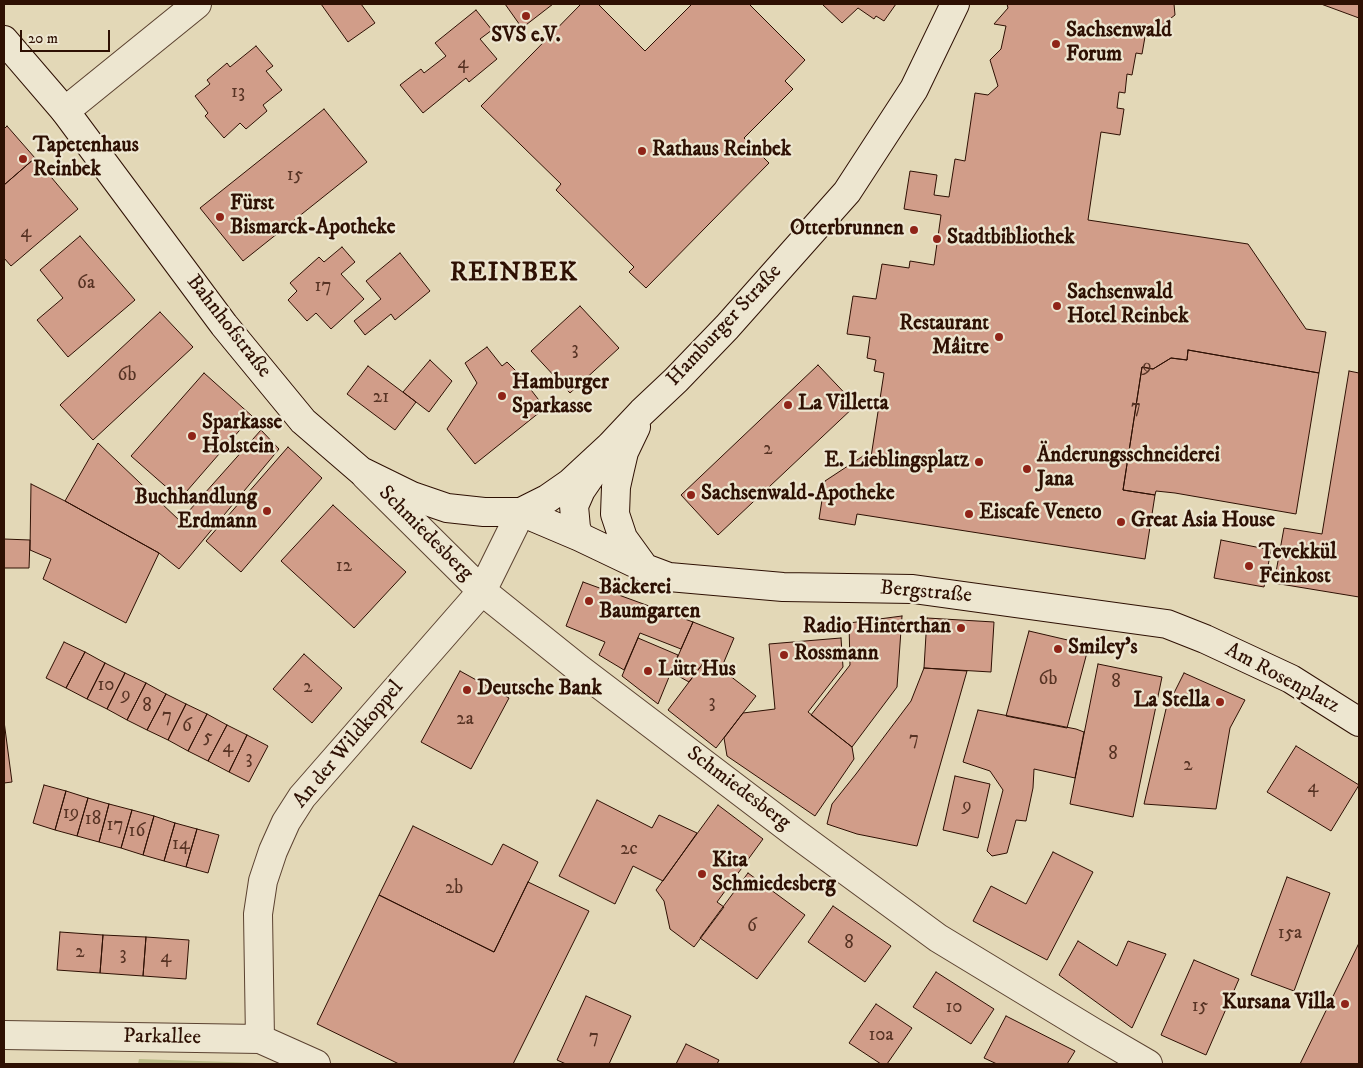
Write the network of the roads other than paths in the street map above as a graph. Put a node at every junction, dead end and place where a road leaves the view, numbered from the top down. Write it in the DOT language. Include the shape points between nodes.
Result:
graph roads {
  1 [pos="197,4"];
  2 [pos="955,4"];
  3 [pos="4,40"];
  4 [pos="65,111"];
  5 [pos="642,412"];
  6 [pos="610,446"];
  7 [pos="361,471"];
  8 [pos="521,512"];
  9 [pos="580,537"];
  10 [pos="645,568"];
  11 [pos="482,591"];
  12 [pos="1205,639"];
  13 [pos="1359,722"];
  14 [pos="4,1034"];
  15 [pos="260,1039"];
  16 [pos="316,1064"];
  17 [pos="1148,1064"];
  1 -- 4 [label="main road"];
  2 -- 5 [label="main road, Hamburger Straße" via="914,89 847,192 727,327"];
  3 -- 4 [label="main road, Bahnhofstraße"];
  4 -- 7 [label="main road, Bahnhofstraße" via="230,334 303,421"];
  5 -- 6 [label="main road, Hamburger Straße"];
  5 -- 10 [label="main road" via="624,452 616,487 615,514 623,538"];
  6 -- 8 [label="main road, Hamburger Straße" via="570,482"];
  6 -- 9 [label="main road" via="574,506"];
  7 -- 8 [label="main road, Bahnhofstraße" via="412,496 447,508"];
  7 -- 11 [label="main road, Schmiedesberg"];
  8 -- 9 [label="main road, Bergstraße"];
  8 -- 11 [label="main road, An der Wildkoppel"];
  9 -- 10 [label="main road, Bergstraße"];
  10 -- 12 [label="main road, Bergstraße" via="669,577 783,587 913,589 1167,624"];
  11 -- 15 [label="main road, An der Wildkoppel" via="302,797 286,822 263,881 258,914"];
  11 -- 17 [label="main road, Schmiedesberg" via="586,674 938,938"];
  12 -- 13 [label="main road, Am Rosenplatz" via="1291,679"];
  14 -- 15 [label="main road, Parkallee"];
  15 -- 16 [label="main road, Parkallee"];
}
